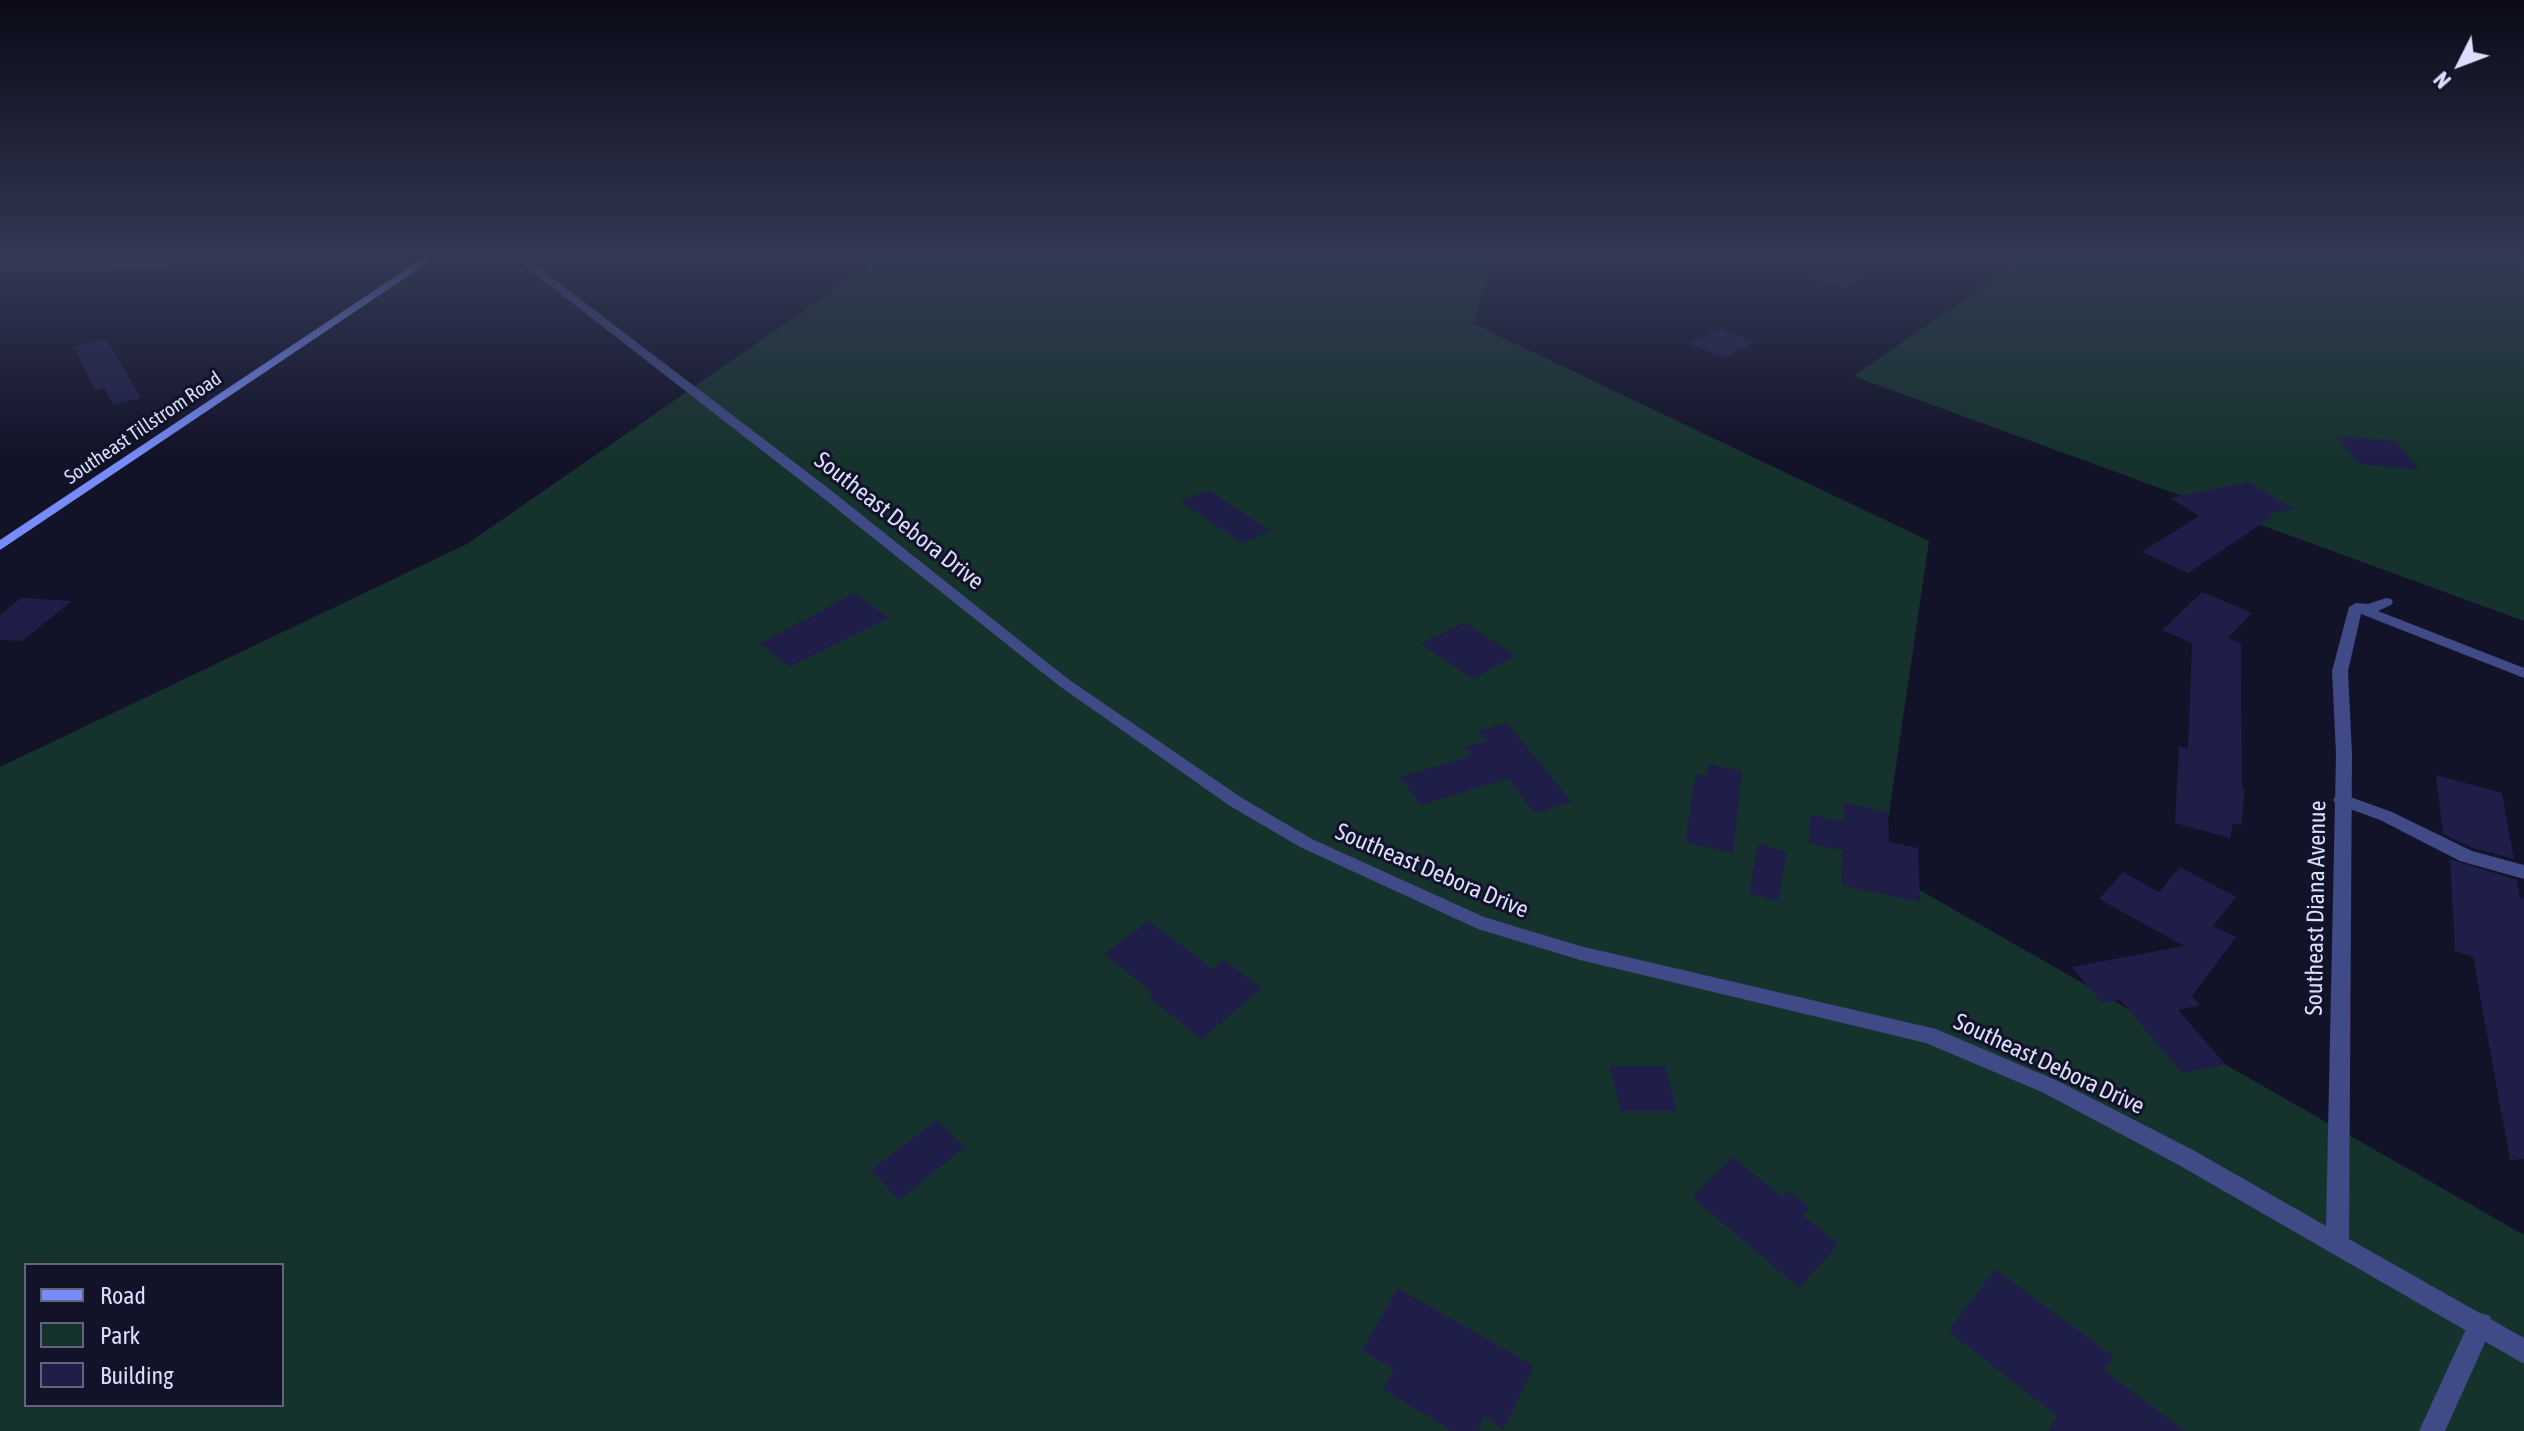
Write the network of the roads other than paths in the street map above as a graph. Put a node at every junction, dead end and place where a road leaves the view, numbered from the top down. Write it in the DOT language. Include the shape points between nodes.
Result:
graph roads {
  1 [pos="327,327"];
  2 [pos="609,327"];
  3 [pos="0,546"];
  4 [pos="2386,602"];
  5 [pos="2356,607"];
  6 [pos="2524,673"];
  7 [pos="2342,800"];
  8 [pos="2524,872"];
  9 [pos="2337,1243"];
  10 [pos="2481,1325"];
  11 [pos="2524,1352"];
  12 [pos="2432,1431"];
  1 -- 3 [label="main road, Southeast Tillstrom Road"];
  2 -- 9 [label="street, Southeast Debora Drive" via="1063,682 1236,802 1306,843 1478,922 1566,949 1929,1035 2051,1087"];
  4 -- 5 [label="street" via="2369,609"];
  5 -- 6 [label="street"];
  5 -- 7 [label="street, Southeast Diana Avenue" via="2340,671"];
  7 -- 8 [label="street" via="2466,856"];
  7 -- 9 [label="street, Southeast Diana Avenue"];
  9 -- 10 [label="street, Southeast Debora Drive"];
  10 -- 11 [label="street, Southeast Debora Drive"];
  10 -- 12 [label="street"];
}
